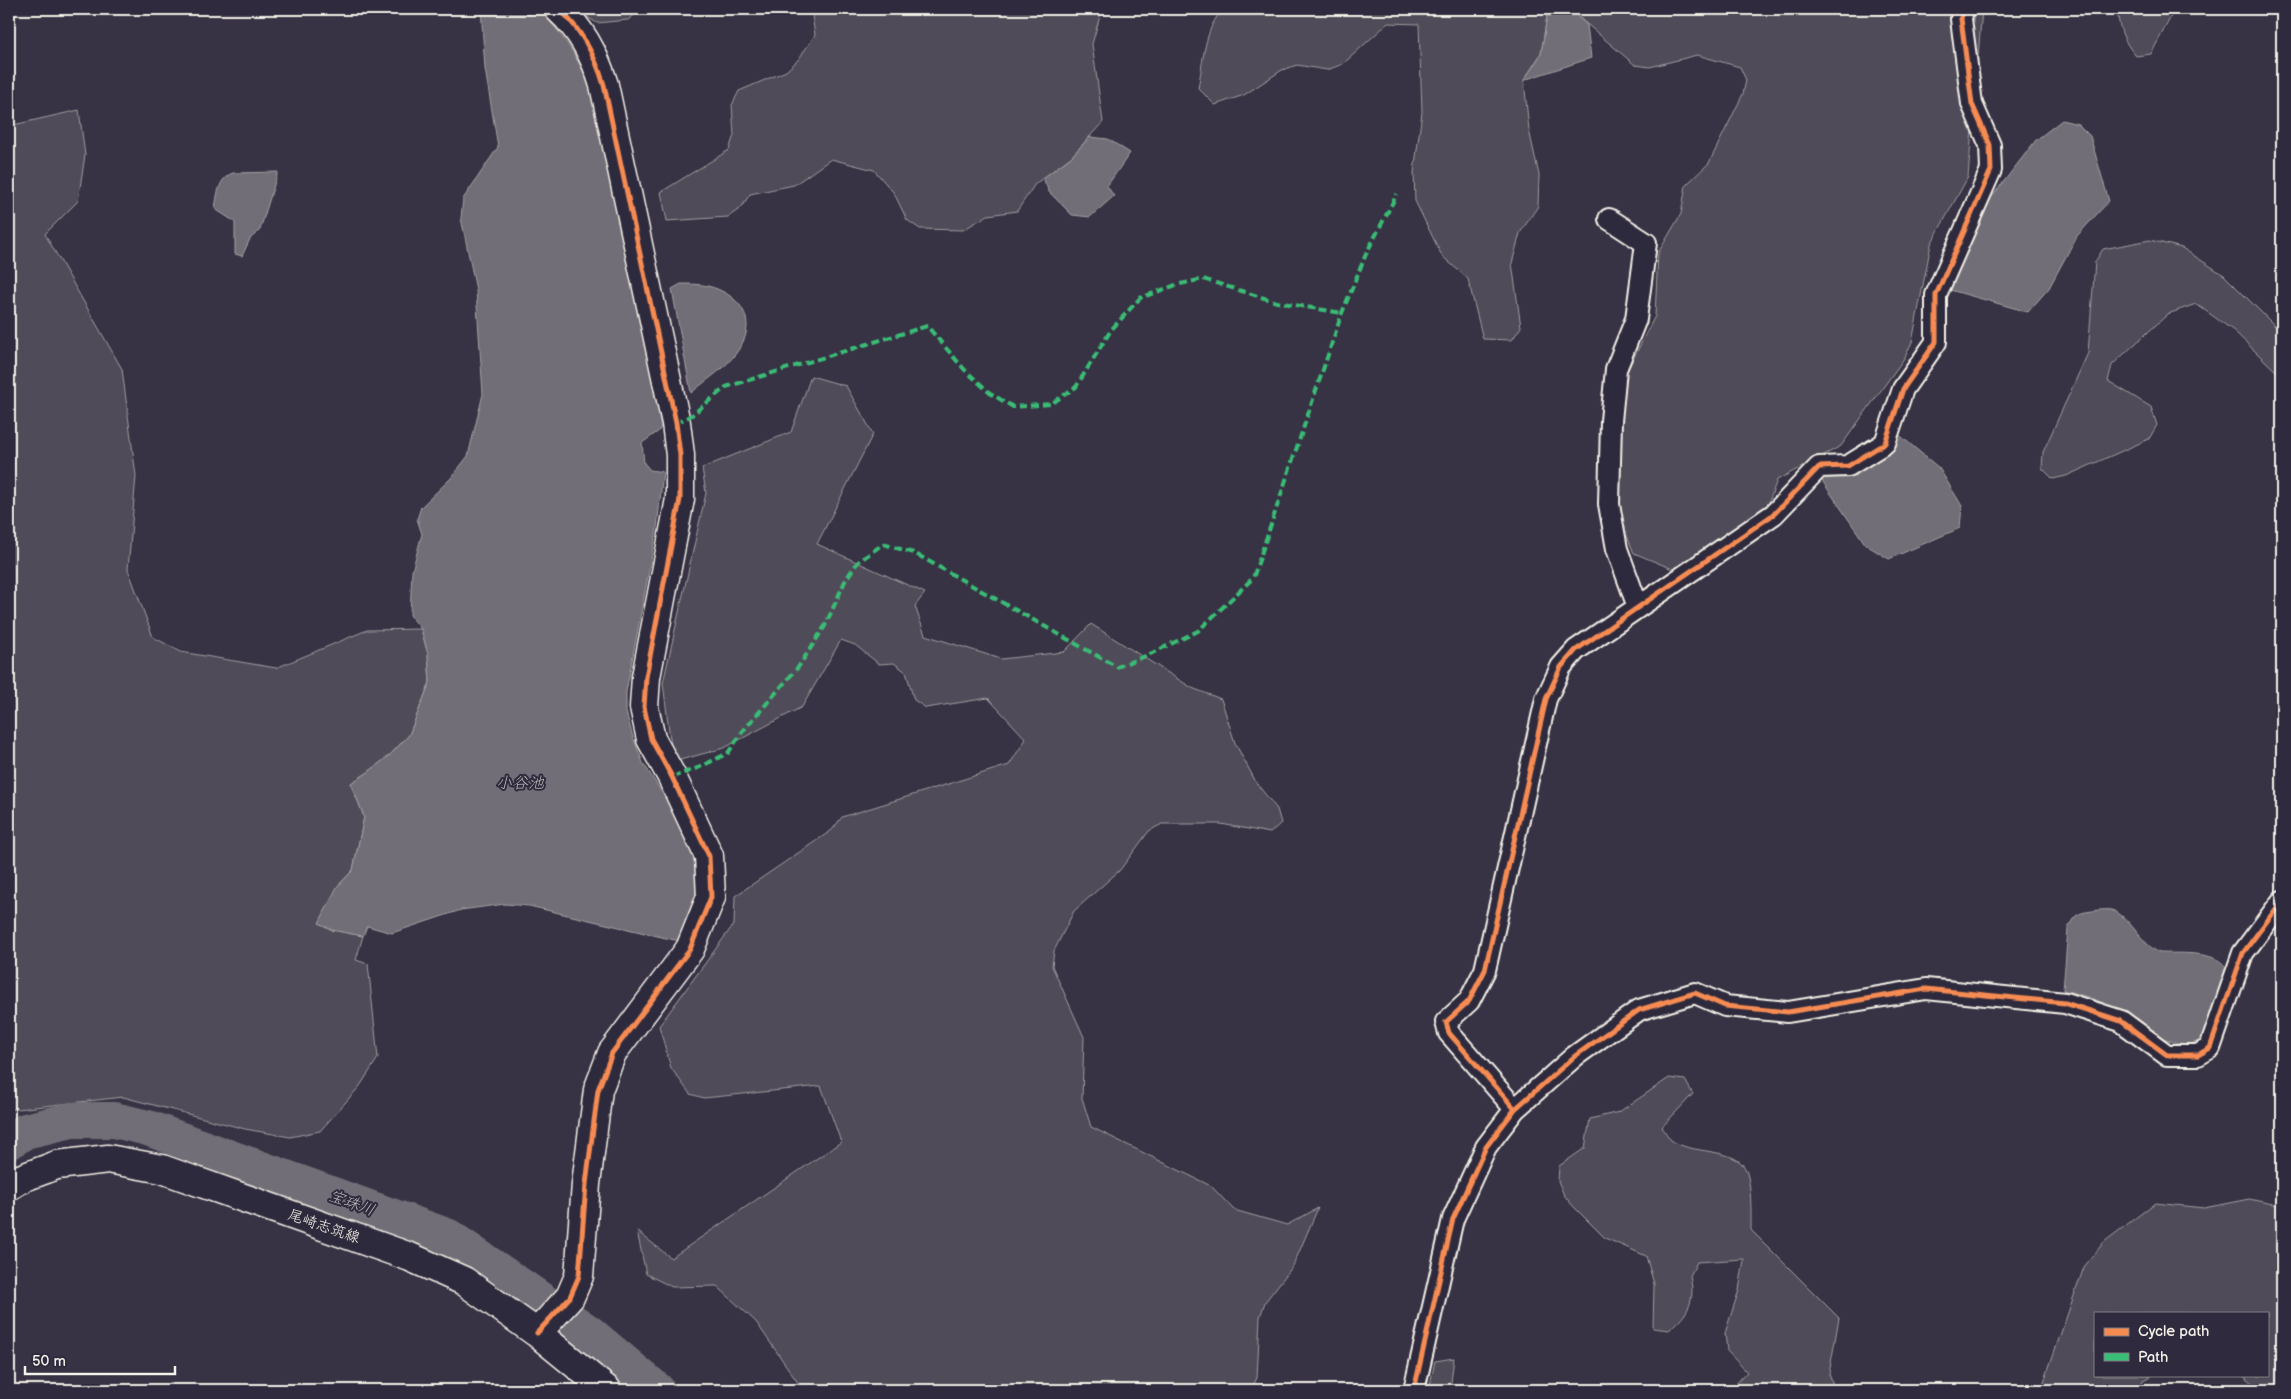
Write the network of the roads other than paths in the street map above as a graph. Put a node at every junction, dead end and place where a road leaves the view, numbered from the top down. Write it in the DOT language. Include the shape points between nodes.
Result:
graph roads {
  1 [pos="559,9"];
  2 [pos="1963,9"];
  3 [pos="1609,219"];
  4 [pos="1638,608"];
  5 [pos="2282,901"];
  6 [pos="1515,1109"];
  7 [pos="9,1186"];
  8 [pos="542,1328"];
  9 [pos="607,1390"];
  10 [pos="1414,1390"];
  1 -- 8 [label="street" via="591,51 604,85 676,423 680,499 646,677 644,707 651,738 709,856 711,897 690,949 612,1052 598,1090 579,1276 570,1297"];
  2 -- 4 [label="street" via="1961,19 1972,104 1990,145 1991,170 1936,295 1936,342 1902,389 1885,443 1848,466 1819,467 1774,514"];
  3 -- 4 [label="street" via="1646,243 1636,319 1616,368 1610,421 1609,504 1617,549"];
  4 -- 6 [label="street" via="1576,650 1561,667 1546,699 1485,970 1469,1001 1446,1022 1449,1033"];
  5 -- 6 [label="street" via="2243,953 2210,1048 2198,1055 2167,1054 2121,1021 2065,1003 1926,989 1788,1012 1725,1006 1694,993 1639,1010 1575,1056"];
  6 -- 10 [label="street" via="1486,1147 1453,1219"];
  7 -- 8 [label="street, 尾崎志筑線" via="58,1164 108,1159 162,1169 410,1257 464,1281"];
  8 -- 9 [label="street, 尾崎志筑線"];
}
